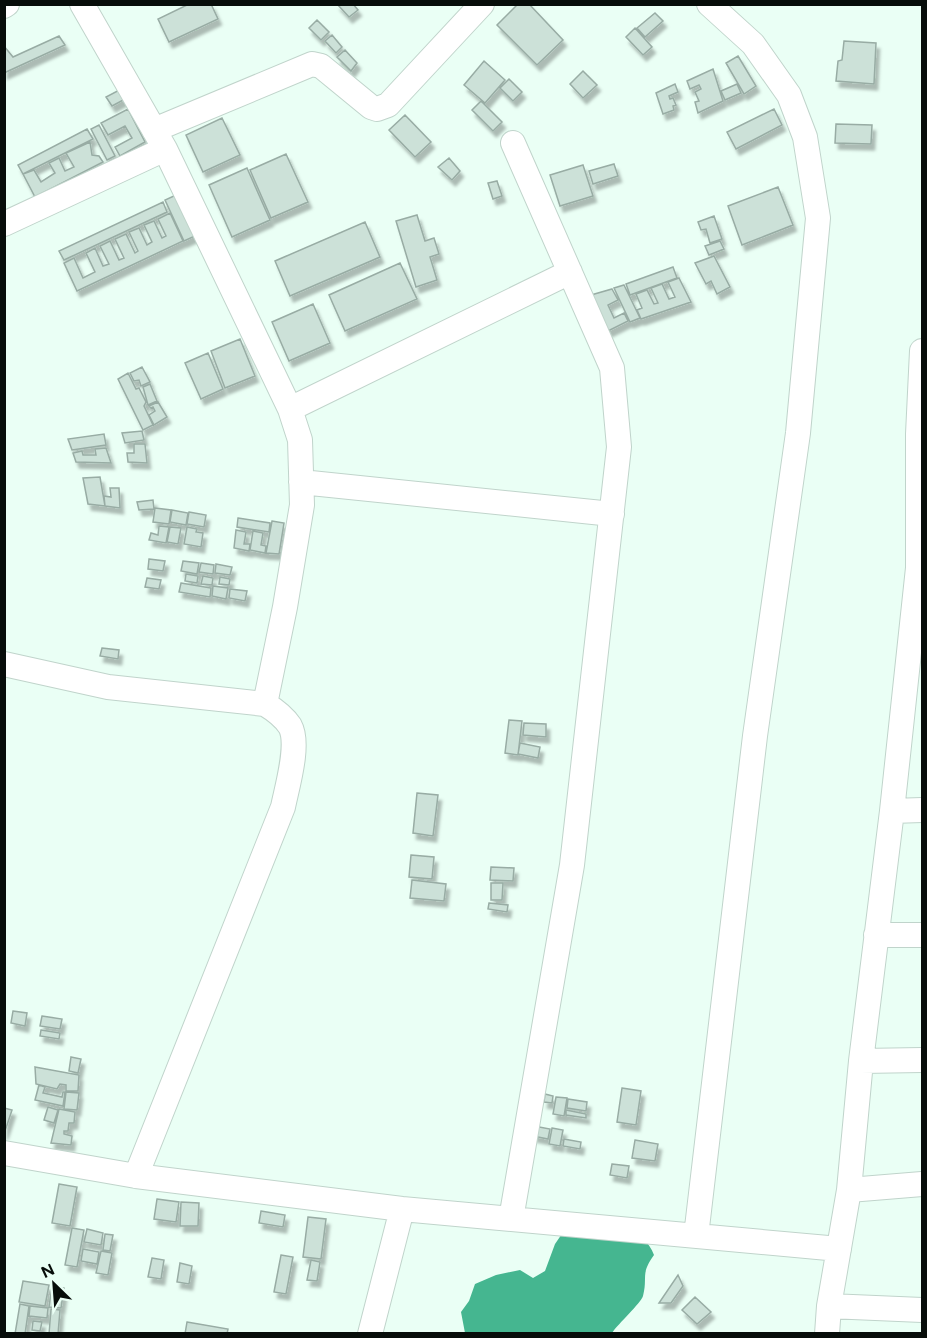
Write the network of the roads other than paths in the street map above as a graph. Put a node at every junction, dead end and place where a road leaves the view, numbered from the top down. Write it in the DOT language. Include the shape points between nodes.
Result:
graph roads {
  1 [pos="82,4"];
  2 [pos="482,4"];
  3 [pos="709,4"];
  4 [pos="159,139"];
  5 [pos="513,143"];
  6 [pos="4,224"];
  7 [pos="570,272"];
  8 [pos="922,351"];
  9 [pos="290,409"];
  10 [pos="920,434"];
  11 [pos="301,482"];
  12 [pos="612,514"];
  13 [pos="920,568"];
  14 [pos="4,664"];
  15 [pos="914,678"];
  16 [pos="265,704"];
  17 [pos="922,810"];
  18 [pos="892,811"];
  19 [pos="876,935"];
  20 [pos="922,935"];
  21 [pos="922,1060"];
  22 [pos="861,1061"];
  23 [pos="4,1153"];
  24 [pos="136,1176"];
  25 [pos="922,1184"];
  26 [pos="849,1190"];
  27 [pos="402,1209"];
  28 [pos="511,1219"];
  29 [pos="696,1236"];
  30 [pos="839,1249"];
  31 [pos="829,1306"];
  32 [pos="922,1310"];
  33 [pos="370,1334"];
  34 [pos="827,1334"];
  1 -- 4 [label="street"];
  2 -- 4 [label="street" via="388,105 371,107 321,66 312,64"];
  3 -- 29 [label="street" via="753,44 789,95 805,137 818,218 798,433 755,736"];
  4 -- 6 [label="street"];
  4 -- 9 [label="street"];
  5 -- 7 [label="street"];
  7 -- 9 [label="street"];
  7 -- 12 [label="street" via="612,368 619,447"];
  8 -- 10 [label="street"];
  9 -- 11 [label="street" via="300,440"];
  10 -- 13 [label="street"];
  11 -- 12 [label="street"];
  11 -- 16 [label="street" via="302,505"];
  12 -- 28 [label="street" via="572,865"];
  13 -- 15 [label="street"];
  14 -- 16 [label="street" via="108,687"];
  15 -- 18 [label="street"];
  16 -- 24 [label="street" via="291,728 294,758 283,807"];
  17 -- 18 [label="street"];
  18 -- 19 [label="street"];
  19 -- 20 [label="street"];
  19 -- 22 [label="street"];
  21 -- 22 [label="street"];
  22 -- 26 [label="street"];
  23 -- 24 [label="street"];
  24 -- 27 [label="street"];
  25 -- 26 [label="street"];
  26 -- 30 [label="street"];
  27 -- 28 [label="street"];
  27 -- 33 [label="street"];
  28 -- 29 [label="street"];
  29 -- 30 [label="street"];
  30 -- 31 [label="street"];
  31 -- 32 [label="street"];
  31 -- 34 [label="street"];
}
